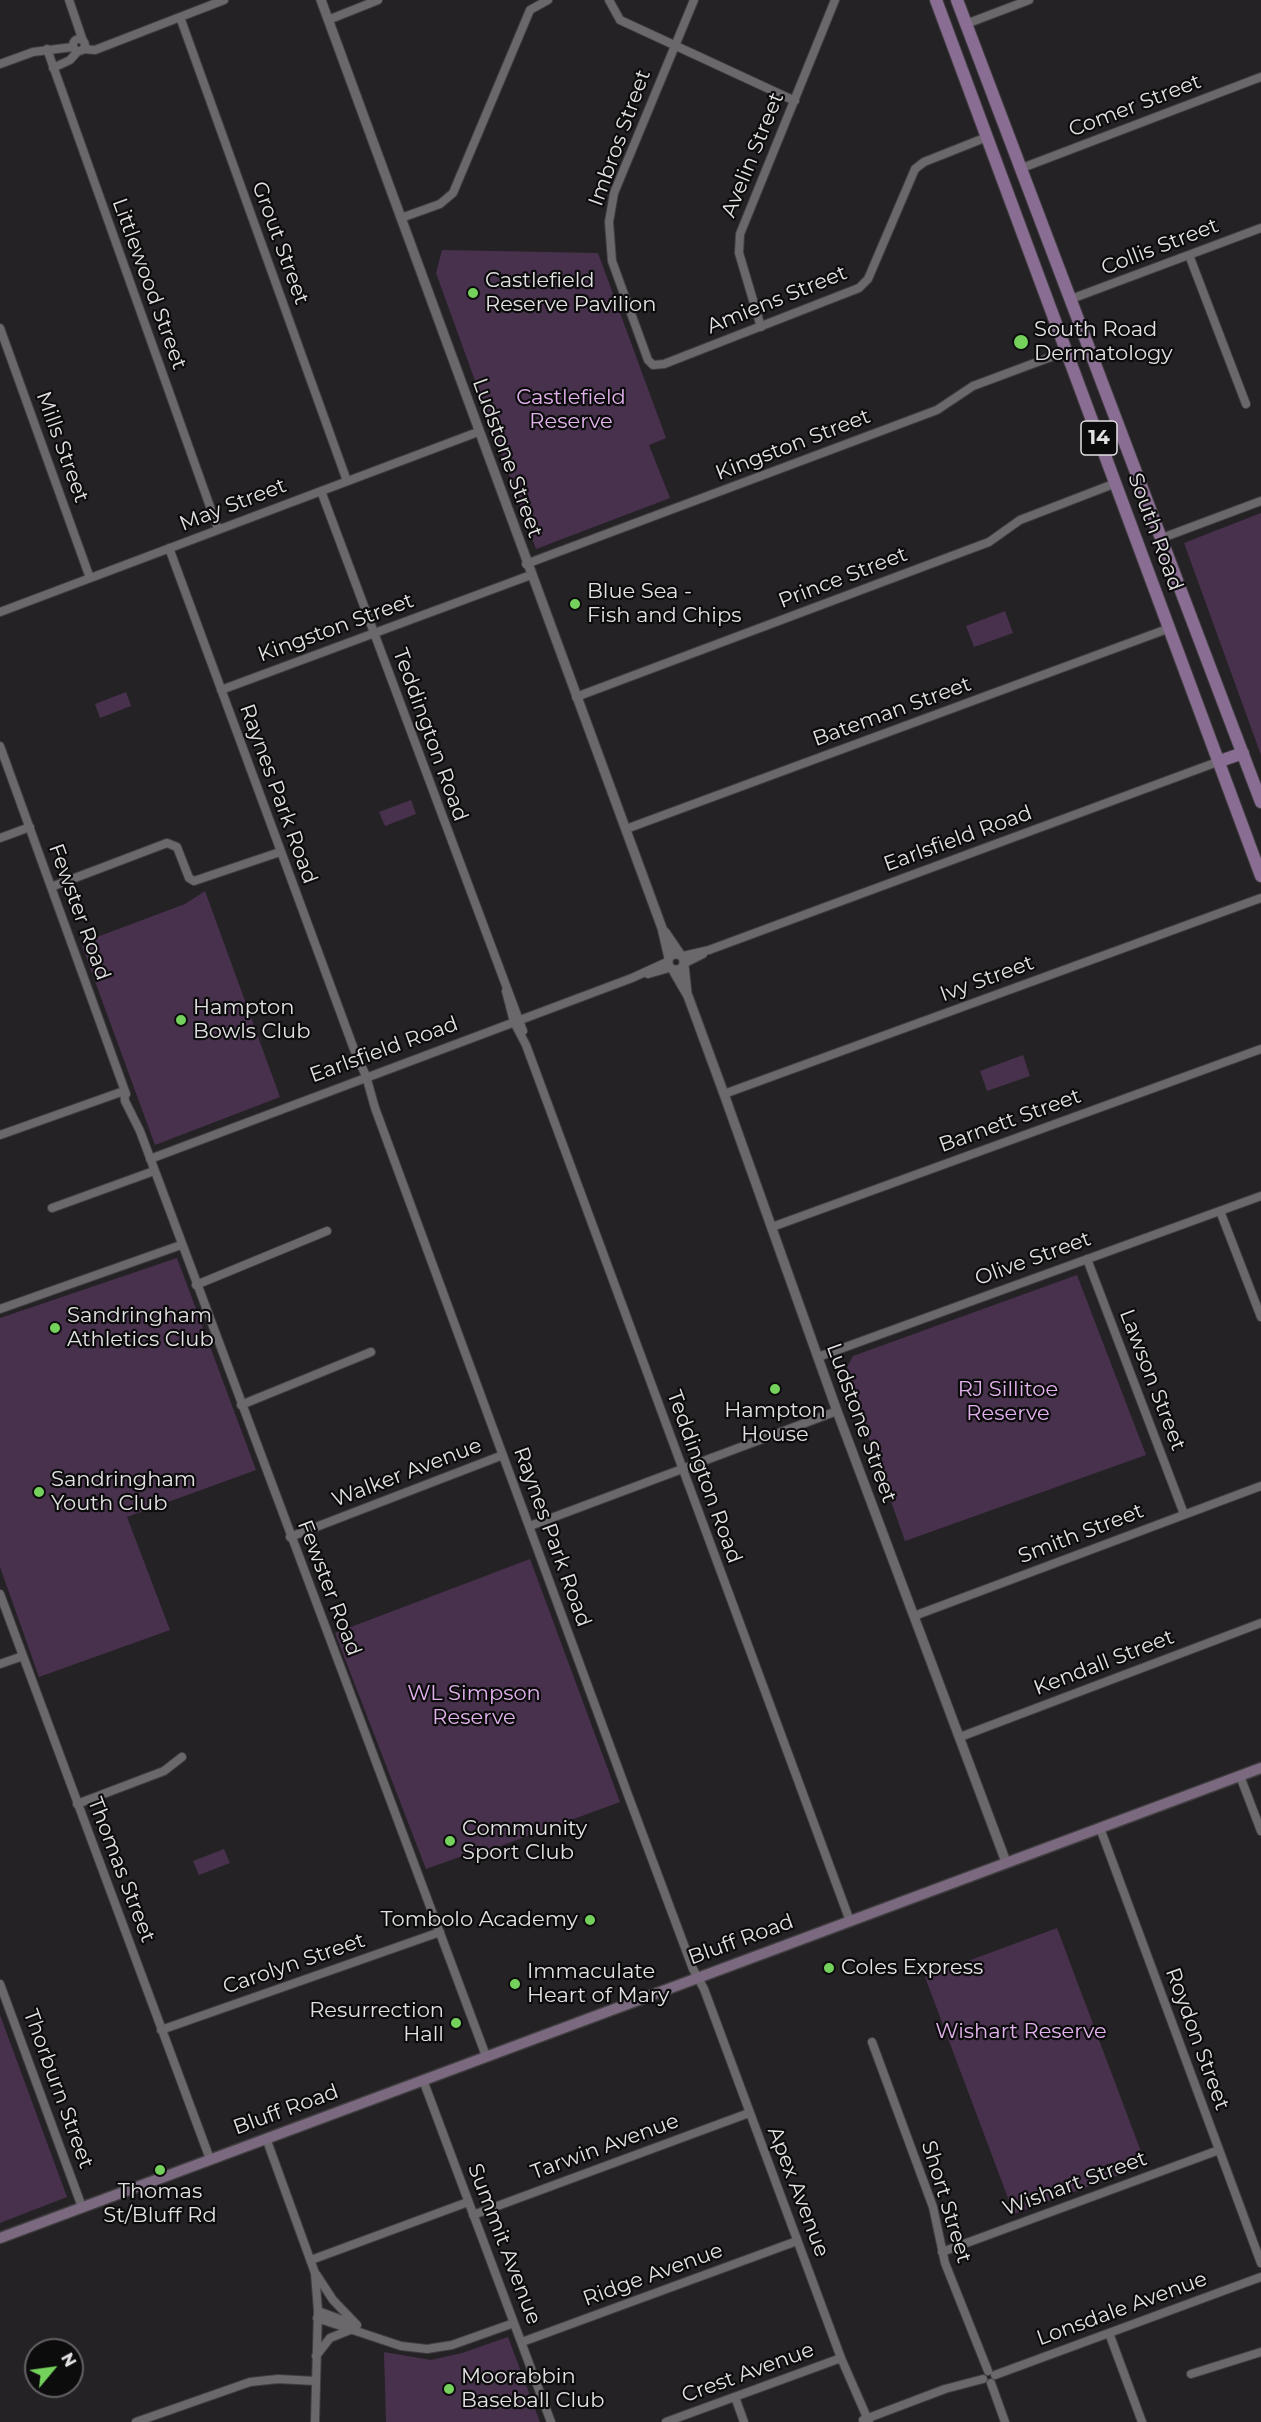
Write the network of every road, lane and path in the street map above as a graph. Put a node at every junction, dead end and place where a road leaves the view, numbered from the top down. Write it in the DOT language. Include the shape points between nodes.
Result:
graph roads {
  1 [pos="69,0"];
  2 [pos="224,0"];
  3 [pos="321,0"];
  4 [pos="378,0"];
  5 [pos="548,0"];
  6 [pos="609,0"];
  7 [pos="694,0"];
  8 [pos="835,0"];
  9 [pos="936,0"];
  10 [pos="957,0"];
  11 [pos="1029,0"];
  12 [pos="180,17"];
  13 [pos="328,20"];
  14 [pos="966,24"];
  15 [pos="674,44"];
  16 [pos="79,45"];
  17 [pos="48,49"];
  18 [pos="0,64"];
  19 [pos="53,68"];
  20 [pos="1261,77"];
  21 [pos="795,101"];
  22 [pos="987,137"];
  23 [pos="1022,168"];
  24 [pos="401,218"];
  25 [pos="1261,228"];
  26 [pos="1189,255"];
  27 [pos="1071,299"];
  28 [pos="761,327"];
  29 [pos="0,328"];
  30 [pos="1088,343"];
  31 [pos="1067,351"];
  32 [pos="648,360"];
  33 [pos="1246,404"];
  34 [pos="478,432"];
  35 [pos="347,481"];
  36 [pos="1116,483"];
  37 [pos="321,491"];
  38 [pos="1261,501"];
  39 [pos="218,530"];
  40 [pos="1162,538"];
  41 [pos="169,548"];
  42 [pos="526,564"];
  43 [pos="531,575"];
  44 [pos="90,578"];
  45 [pos="0,612"];
  46 [pos="1170,628"];
  47 [pos="374,634"];
  48 [pos="221,690"];
  49 [pos="576,697"];
  50 [pos="0,746"];
  51 [pos="1243,753"];
  52 [pos="1220,761"];
  53 [pos="1261,802"];
  54 [pos="30,827"];
  55 [pos="626,830"];
  56 [pos="0,838"];
  57 [pos="280,852"];
  58 [pos="1261,876"];
  59 [pos="51,887"];
  60 [pos="1261,898"];
  61 [pos="662,928"];
  62 [pos="683,960"];
  63 [pos="669,965"];
  64 [pos="688,996"];
  65 [pos="516,1021"];
  66 [pos="1261,1049"];
  67 [pos="364,1077"];
  68 [pos="124,1091"];
  69 [pos="724,1094"];
  70 [pos="0,1135"];
  71 [pos="150,1159"];
  72 [pos="154,1171"];
  73 [pos="1261,1196"];
  74 [pos="52,1208"];
  75 [pos="1220,1211"];
  76 [pos="772,1227"];
  77 [pos="327,1231"];
  78 [pos="181,1245"];
  79 [pos="1087,1259"];
  80 [pos="196,1285"];
  81 [pos="0,1309"];
  82 [pos="1261,1317"];
  83 [pos="371,1352"];
  84 [pos="818,1357"];
  85 [pos="241,1405"];
  86 [pos="837,1412"];
  87 [pos="503,1455"];
  88 [pos="682,1469"];
  89 [pos="1261,1485"];
  90 [pos="1184,1514"];
  91 [pos="530,1526"];
  92 [pos="290,1537"];
  93 [pos="0,1594"];
  94 [pos="914,1616"];
  95 [pos="1261,1623"];
  96 [pos="22,1656"];
  97 [pos="0,1664"];
  98 [pos="960,1737"];
  99 [pos="183,1757"];
  100 [pos="1261,1768"];
  101 [pos="1240,1776"];
  102 [pos="77,1804"];
  103 [pos="1100,1828"];
  104 [pos="1261,1831"];
  105 [pos="1006,1862"];
  106 [pos="850,1921"];
  107 [pos="440,1932"];
  108 [pos="697,1977"];
  109 [pos="0,1984"];
  110 [pos="161,2030"];
  111 [pos="872,2042"];
  112 [pos="486,2056"];
  113 [pos="423,2080"];
  114 [pos="748,2113"];
  115 [pos="266,2138"];
  116 [pos="1219,2150"];
  117 [pos="210,2159"];
  118 [pos="468,2202"];
  119 [pos="82,2207"];
  120 [pos="473,2215"];
  121 [pos="0,2238"];
  122 [pos="797,2241"];
  123 [pos="942,2252"];
  124 [pos="311,2260"];
  125 [pos="1261,2263"];
  126 [pos="315,2273"];
  127 [pos="1261,2277"];
  128 [pos="317,2314"];
  129 [pos="514,2323"];
  130 [pos="356,2328"];
  131 [pos="1110,2333"];
  132 [pos="522,2342"];
  133 [pos="1261,2352"];
  134 [pos="316,2356"];
  135 [pos="842,2358"];
  136 [pos="991,2373"];
  137 [pos="1191,2374"];
  138 [pos="315,2381"];
  139 [pos="987,2381"];
  140 [pos="735,2397"];
  141 [pos="866,2421"];
  142 [pos="136,2422"];
  143 [pos="315,2422"];
  144 [pos="551,2422"];
  145 [pos="666,2422"];
  146 [pos="744,2422"];
  147 [pos="1005,2422"];
  148 [pos="1142,2422"];
  1 -- 16 [label="street"];
  2 -- 12 [label="street"];
  3 -- 13 [label="street, Ludstone Street"];
  4 -- 13 [label="street"];
  5 -- 24 [label="street" via="530,10 453,193 440,204"];
  6 -- 15 [label="street" via="620,20"];
  7 -- 15 [label="street, Imbros Street"];
  8 -- 21 [label="street, Avelin Street"];
  9 -- 22 [label="main road, South Road / 14"];
  10 -- 14 [label="main road, South Road / 14"];
  11 -- 14 [label="street"];
  12 -- 16 [label="street" via="105,45"];
  12 -- 35 [label="street, Grout Street"];
  13 -- 24 [label="street, Ludstone Street"];
  14 -- 23 [label="main road, South Road / 14"];
  15 -- 21 [label="street"];
  15 -- 32 [label="street, Imbros Street" via="614,193 609,222 612,261"];
  16 -- 17 [label="street"];
  16 -- 19 [label="street" via="70,60"];
  17 -- 18 [label="street"];
  17 -- 19 [label="street, Littlewood Street"];
  19 -- 39 [label="street, Littlewood Street"];
  20 -- 23 [label="street, Comer Street"];
  21 -- 28 [label="street, Avelin Street" via="740,234 740,253"];
  22 -- 28 [label="street, Amiens Street" via="915,169 868,279 859,288"];
  22 -- 31 [label="main road, South Road / 14"];
  23 -- 27 [label="main road, South Road / 14"];
  24 -- 34 [label="street, Ludstone Street"];
  25 -- 26 [label="street, Collis Street"];
  26 -- 27 [label="street, Collis Street"];
  26 -- 33 [label="street"];
  27 -- 30 [label="main road, South Road / 14"];
  28 -- 32 [label="street, Amiens Street" via="664,364 653,365"];
  29 -- 44 [label="street, Mills Street"];
  30 -- 31 [label="main road"];
  30 -- 40 [label="main road, South Road / 14"];
  31 -- 36 [label="main road, South Road / 14"];
  31 -- 42 [label="street, Kingston Street" via="973,386 937,410"];
  34 -- 35 [label="street, May Street"];
  34 -- 42 [label="street, Ludstone Street"];
  35 -- 37 [label="street, May Street"];
  36 -- 46 [label="main road, South Road / 14"];
  36 -- 49 [label="street, Prince Street" via="1020,520 989,542"];
  37 -- 39 [label="street, May Street"];
  37 -- 47 [label="street, Teddington Road"];
  38 -- 40 [label="street"];
  39 -- 41 [label="street, May Street"];
  40 -- 51 [label="main road, South Road / 14"];
  41 -- 44 [label="street, May Street"];
  41 -- 48 [label="street, Raynes Park Road"];
  42 -- 43 [label="street, Ludstone Street"];
  43 -- 47 [label="street, Kingston Street"];
  43 -- 49 [label="street, Ludstone Street"];
  44 -- 45 [label="street, May Street"];
  46 -- 52 [label="main road, South Road / 14"];
  46 -- 55 [label="street, Bateman Street"];
  47 -- 48 [label="street, Kingston Street"];
  47 -- 65 [label="street, Teddington Road"];
  48 -- 57 [label="street, Raynes Park Road"];
  49 -- 55 [label="street, Ludstone Street"];
  50 -- 54 [label="street, Fewster Road"];
  51 -- 52 [label="main road"];
  51 -- 53 [label="main road, South Road / 14"];
  52 -- 58 [label="main road, South Road / 14"];
  52 -- 62 [label="street, Earlsfield Road"];
  54 -- 56 [label="street"];
  54 -- 59 [label="street, Fewster Road"];
  55 -- 61 [label="street, Ludstone Street"];
  57 -- 59 [label="street" via="194,881 189,878 177,847 167,843"];
  57 -- 67 [label="street, Raynes Park Road"];
  59 -- 68 [label="street, Fewster Road"];
  60 -- 69 [label="street, Ivy Street"];
  61 -- 62 [label="street, Ludstone Street"];
  61 -- 63 [label="street, Ludstone Street"];
  62 -- 63 [label="street"];
  62 -- 63 [label="street"];
  62 -- 64 [label="street, Ludstone Street"];
  63 -- 64 [label="street, Ludstone Street"];
  63 -- 65 [label="street, Earlsfield Road"];
  64 -- 69 [label="street, Ludstone Street"];
  65 -- 67 [label="street, Earlsfield Road"];
  65 -- 88 [label="street, Teddington Road"];
  66 -- 76 [label="street, Barnett Street"];
  67 -- 71 [label="street, Earlsfield Road"];
  67 -- 87 [label="street, Raynes Park Road"];
  68 -- 70 [label="street"];
  68 -- 71 [label="street, Fewster Road"];
  69 -- 76 [label="street, Ludstone Street"];
  71 -- 72 [label="street, Fewster Road"];
  72 -- 74 [label="street"];
  72 -- 78 [label="street, Fewster Road"];
  73 -- 75 [label="street, Olive Street"];
  75 -- 79 [label="street, Olive Street"];
  75 -- 82 [label="street"];
  76 -- 84 [label="street, Ludstone Street"];
  77 -- 80 [label="street"];
  78 -- 80 [label="street, Fewster Road"];
  78 -- 81 [label="street"];
  79 -- 84 [label="street, Olive Street"];
  79 -- 90 [label="street, Lawson Street"];
  80 -- 85 [label="street, Fewster Road"];
  83 -- 85 [label="street"];
  84 -- 86 [label="street, Ludstone Street"];
  85 -- 92 [label="street, Fewster Road"];
  86 -- 88 [label="street"];
  86 -- 94 [label="street, Ludstone Street"];
  87 -- 91 [label="street, Raynes Park Road"];
  87 -- 92 [label="street, Walker Avenue"];
  88 -- 91 [label="street"];
  88 -- 106 [label="street, Teddington Road"];
  89 -- 90 [label="street, Smith Street"];
  90 -- 94 [label="street, Smith Street"];
  91 -- 108 [label="street, Raynes Park Road"];
  92 -- 107 [label="street, Fewster Road"];
  93 -- 96 [label="street, Thomas Street"];
  94 -- 98 [label="street, Ludstone Street"];
  95 -- 98 [label="street, Kendall Street"];
  96 -- 97 [label="street"];
  96 -- 102 [label="street, Thomas Street"];
  98 -- 105 [label="street, Ludstone Street"];
  99 -- 102 [label="street" via="164,1771"];
  100 -- 101 [label="main road, Bluff Road"];
  101 -- 103 [label="main road, Bluff Road"];
  101 -- 104 [label="street"];
  102 -- 110 [label="street, Thomas Street"];
  103 -- 105 [label="main road, Bluff Road"];
  103 -- 116 [label="street, Roydon Street"];
  105 -- 106 [label="main road, Bluff Road"];
  106 -- 108 [label="main road, Bluff Road"];
  107 -- 110 [label="street, Carolyn Street"];
  107 -- 112 [label="street, Fewster Road"];
  108 -- 112 [label="main road, Bluff Road"];
  108 -- 114 [label="street, Apex Avenue" via="699,1991 710,2010"];
  109 -- 119 [label="street, Thorburn Street"];
  110 -- 117 [label="street, Thomas Street"];
  111 -- 123 [label="street, Short Street" via="933,2207"];
  112 -- 113 [label="main road, Bluff Road"];
  113 -- 115 [label="main road, Bluff Road"];
  113 -- 118 [label="street, Summit Avenue"];
  114 -- 120 [label="street, Tarwin Avenue"];
  114 -- 122 [label="street, Apex Avenue"];
  115 -- 117 [label="main road, Bluff Road"];
  115 -- 124 [label="street"];
  116 -- 123 [label="street, Wishart Street"];
  116 -- 125 [label="street, Roydon Street"];
  117 -- 119 [label="main road, Bluff Road"];
  118 -- 120 [label="street, Summit Avenue"];
  118 -- 124 [label="street"];
  119 -- 121 [label="main road, Bluff Road"];
  120 -- 129 [label="street, Summit Avenue"];
  122 -- 132 [label="street, Ridge Avenue"];
  122 -- 135 [label="street, Apex Avenue"];
  123 -- 136 [label="street, Short Street"];
  124 -- 126 [label="street"];
  126 -- 128 [label="street"];
  126 -- 130 [label="street"];
  127 -- 131 [label="street, Lonsdale Avenue"];
  128 -- 130 [label="street"];
  128 -- 134 [label="street"];
  129 -- 130 [label="street" via="441,2348 413,2348"];
  129 -- 132 [label="street, Summit Avenue"];
  130 -- 134 [label="street" via="330,2338"];
  131 -- 136 [label="street, Lonsdale Avenue"];
  131 -- 148 [label="street"];
  132 -- 144 [label="street, Summit Avenue"];
  133 -- 137 [label="street"];
  134 -- 138 [label="street"];
  135 -- 140 [label="street, Crest Avenue"];
  135 -- 141 [label="street, Apex Avenue"];
  136 -- 139 [label="street" via="995,2379"];
  138 -- 142 [label="street" via="250,2382"];
  138 -- 143 [label="street"];
  139 -- 141 [label="street" via="945,2389"];
  139 -- 147 [label="street"];
  140 -- 145 [label="street, Crest Avenue"];
  140 -- 146 [label="street"];
}
